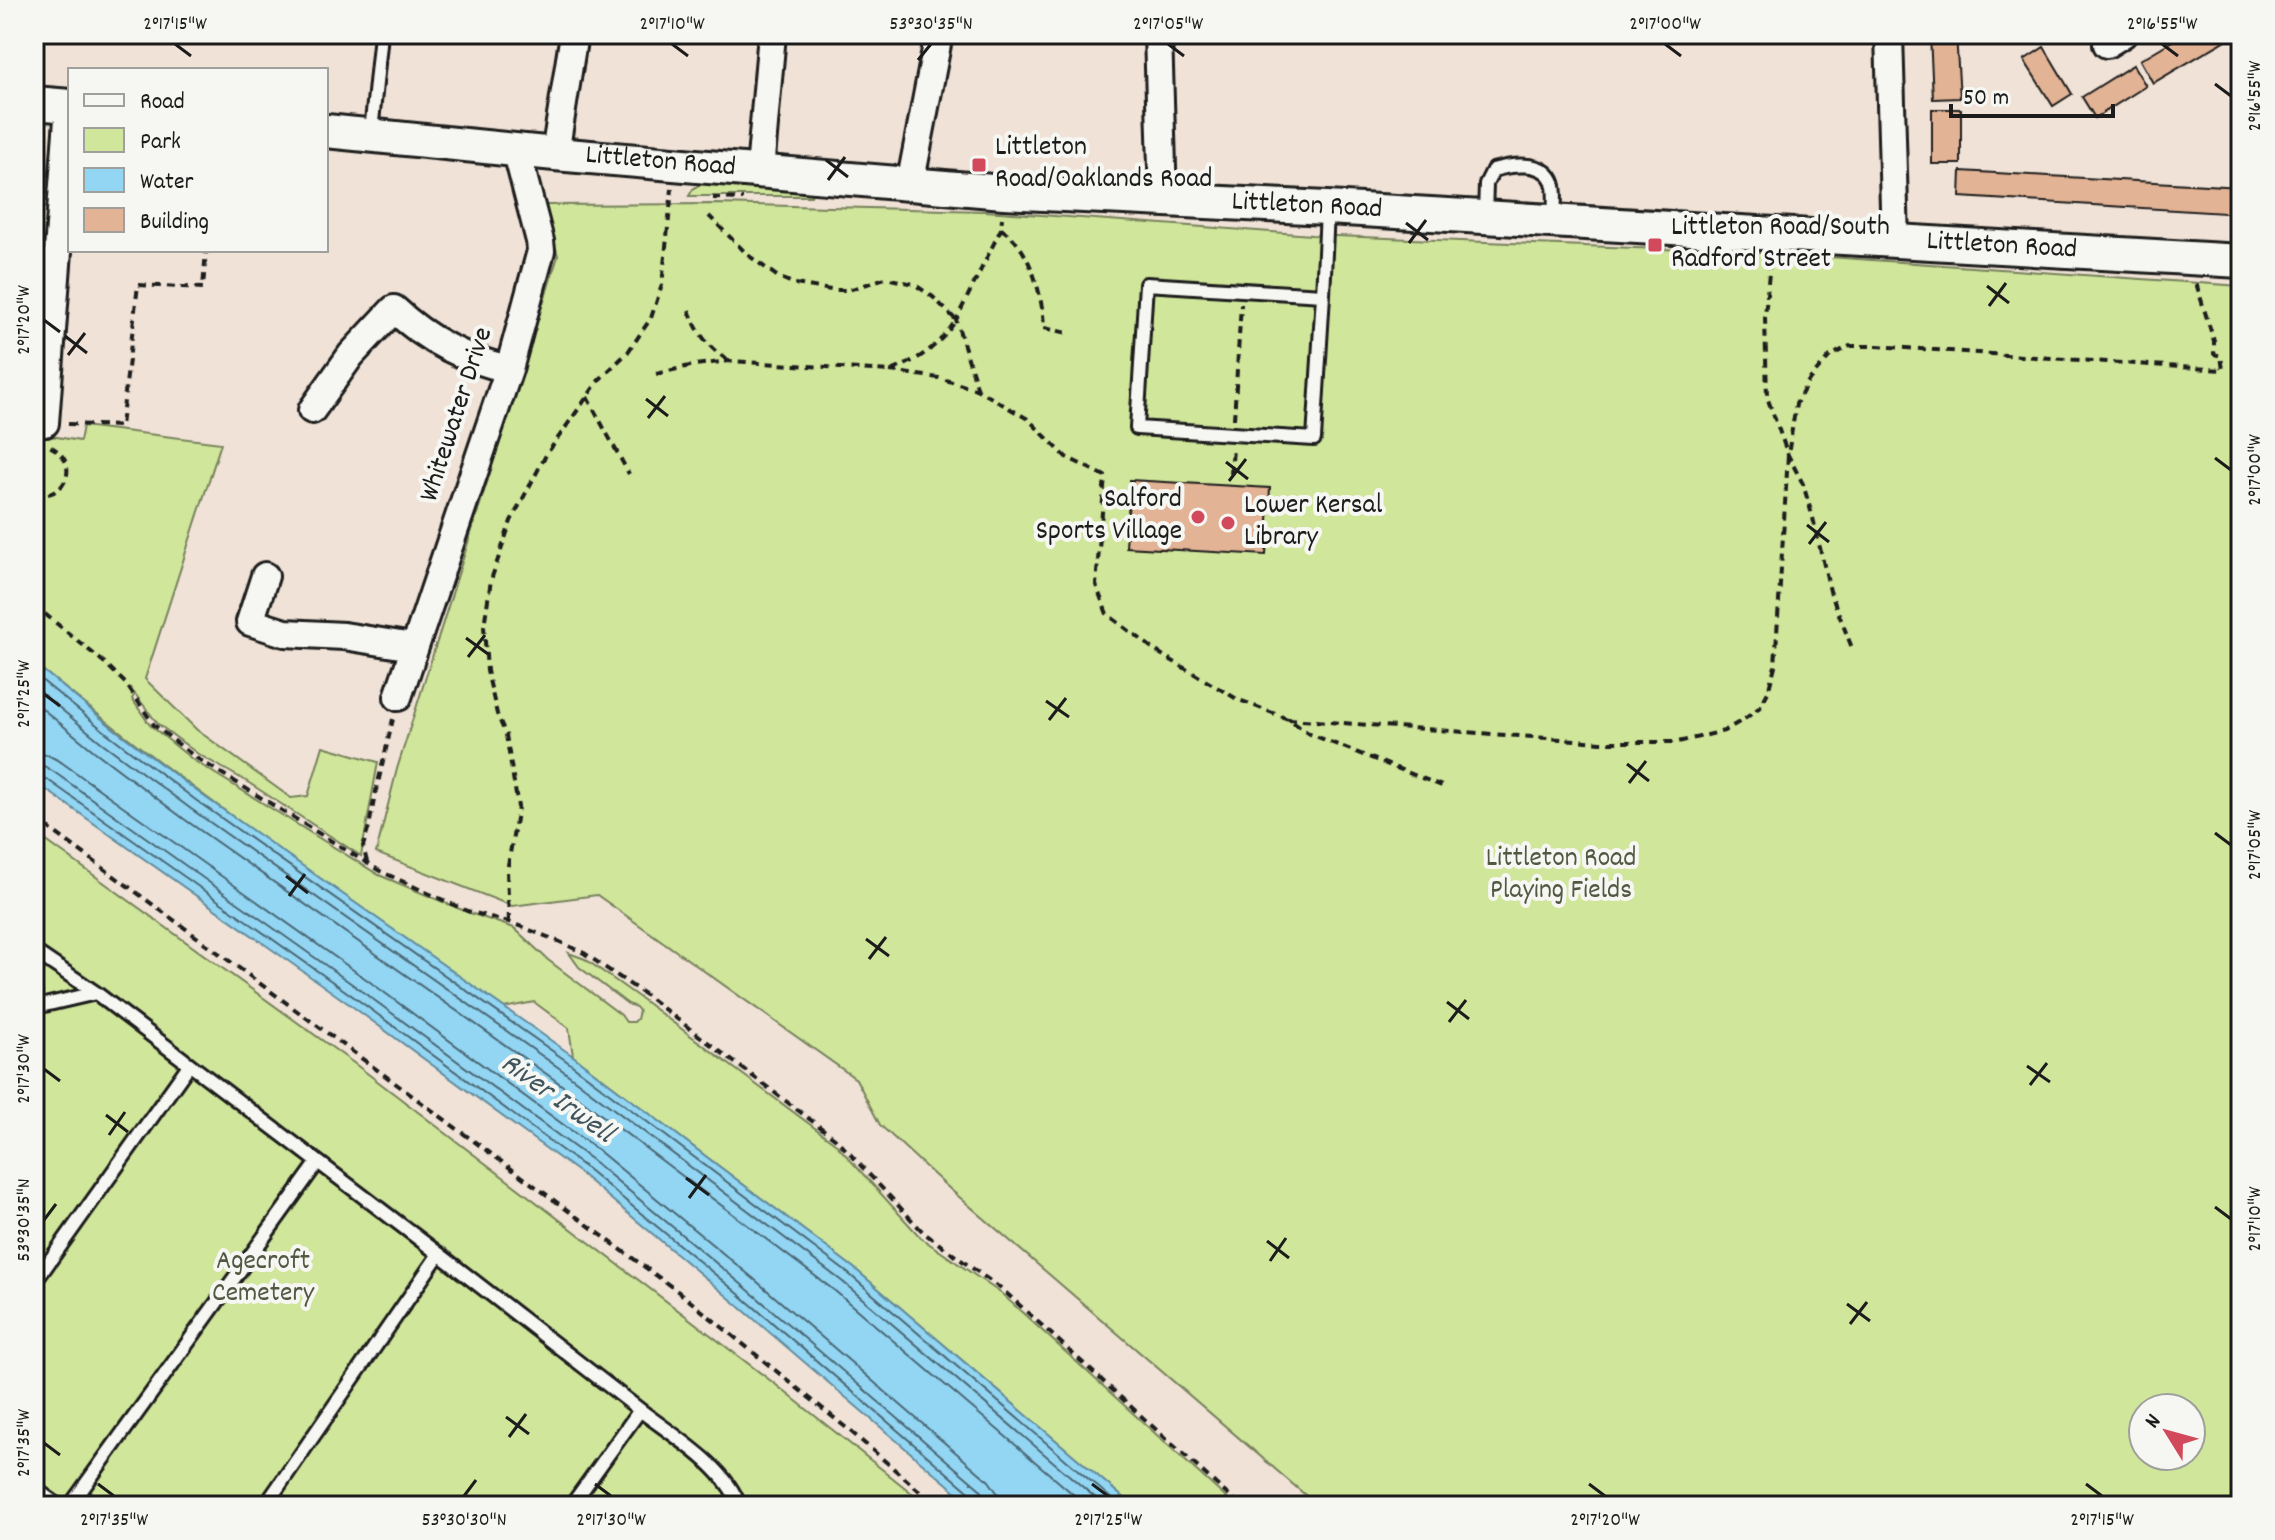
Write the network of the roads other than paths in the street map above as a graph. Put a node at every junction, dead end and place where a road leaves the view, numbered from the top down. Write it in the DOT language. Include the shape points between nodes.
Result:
graph roads {
  1 [pos="381,34"];
  2 [pos="574,34"];
  3 [pos="772,34"];
  4 [pos="939,34"];
  5 [pos="1158,34"];
  6 [pos="1889,34"];
  7 [pos="34,103"];
  8 [pos="68,106"];
  9 [pos="68,131"];
  10 [pos="328,131"];
  11 [pos="370,136"];
  12 [pos="516,149"];
  13 [pos="555,154"];
  14 [pos="760,170"];
  15 [pos="910,185"];
  16 [pos="1163,200"];
  17 [pos="1327,208"];
  18 [pos="1485,217"];
  19 [pos="1554,222"];
  20 [pos="1895,242"];
  21 [pos="2241,261"];
  22 [pos="1323,295"];
  23 [pos="509,369"];
  24 [pos="312,410"];
  25 [pos="44,434"];
  26 [pos="265,576"];
  27 [pos="413,647"];
  28 [pos="398,697"];
  29 [pos="34,951"];
  30 [pos="34,986"];
  31 [pos="96,993"];
  32 [pos="35,1009"];
  33 [pos="189,1065"];
  34 [pos="318,1162"];
  35 [pos="439,1254"];
  36 [pos="34,1283"];
  37 [pos="640,1410"];
  38 [pos="34,1488"];
  39 [pos="59,1506"];
  40 [pos="70,1506"];
  41 [pos="265,1506"];
  42 [pos="571,1506"];
  43 [pos="739,1506"];
  1 -- 11 [label="lane"];
  2 -- 13 [label="street"];
  3 -- 14 [label="street"];
  4 -- 15 [label="street"];
  5 -- 16 [label="street"];
  6 -- 20 [label="street"];
  7 -- 8 [label="street"];
  9 -- 25 [label="street"];
  10 -- 11 [label="street, Littleton Road"];
  11 -- 12 [label="street, Littleton Road"];
  12 -- 13 [label="street, Littleton Road"];
  12 -- 23 [label="street, Whitewater Drive" via="541,251"];
  13 -- 14 [label="street, Littleton Road"];
  14 -- 15 [label="street, Littleton Road"];
  15 -- 16 [label="street, Littleton Road"];
  16 -- 17 [label="street, Littleton Road"];
  17 -- 18 [label="street, Littleton Road"];
  17 -- 22 [label="lane"];
  18 -- 19 [label="street, Littleton Road"];
  18 -- 19 [label="lane" via="1486,184 1493,170 1519,165 1551,177"];
  19 -- 20 [label="street, Littleton Road"];
  20 -- 21 [label="street, Littleton Road"];
  22 -- 22 [label="lane" via="1146,284 1137,428 1314,439"];
  23 -- 24 [label="street" via="444,347 394,309 351,355"];
  23 -- 27 [label="street, Whitewater Drive"];
  26 -- 27 [label="street" via="250,622 285,633"];
  27 -- 28 [label="street, Whitewater Drive"];
  29 -- 31 [label="lane"];
  30 -- 32 [label="lane"];
  31 -- 32 [label="lane"];
  31 -- 33 [label="lane"];
  33 -- 34 [label="lane"];
  33 -- 36 [label="lane"];
  34 -- 35 [label="lane"];
  34 -- 40 [label="lane"];
  35 -- 37 [label="lane"];
  35 -- 41 [label="lane"];
  37 -- 42 [label="lane"];
  37 -- 43 [label="lane" via="719,1471"];
  38 -- 39 [label="lane"];
}
